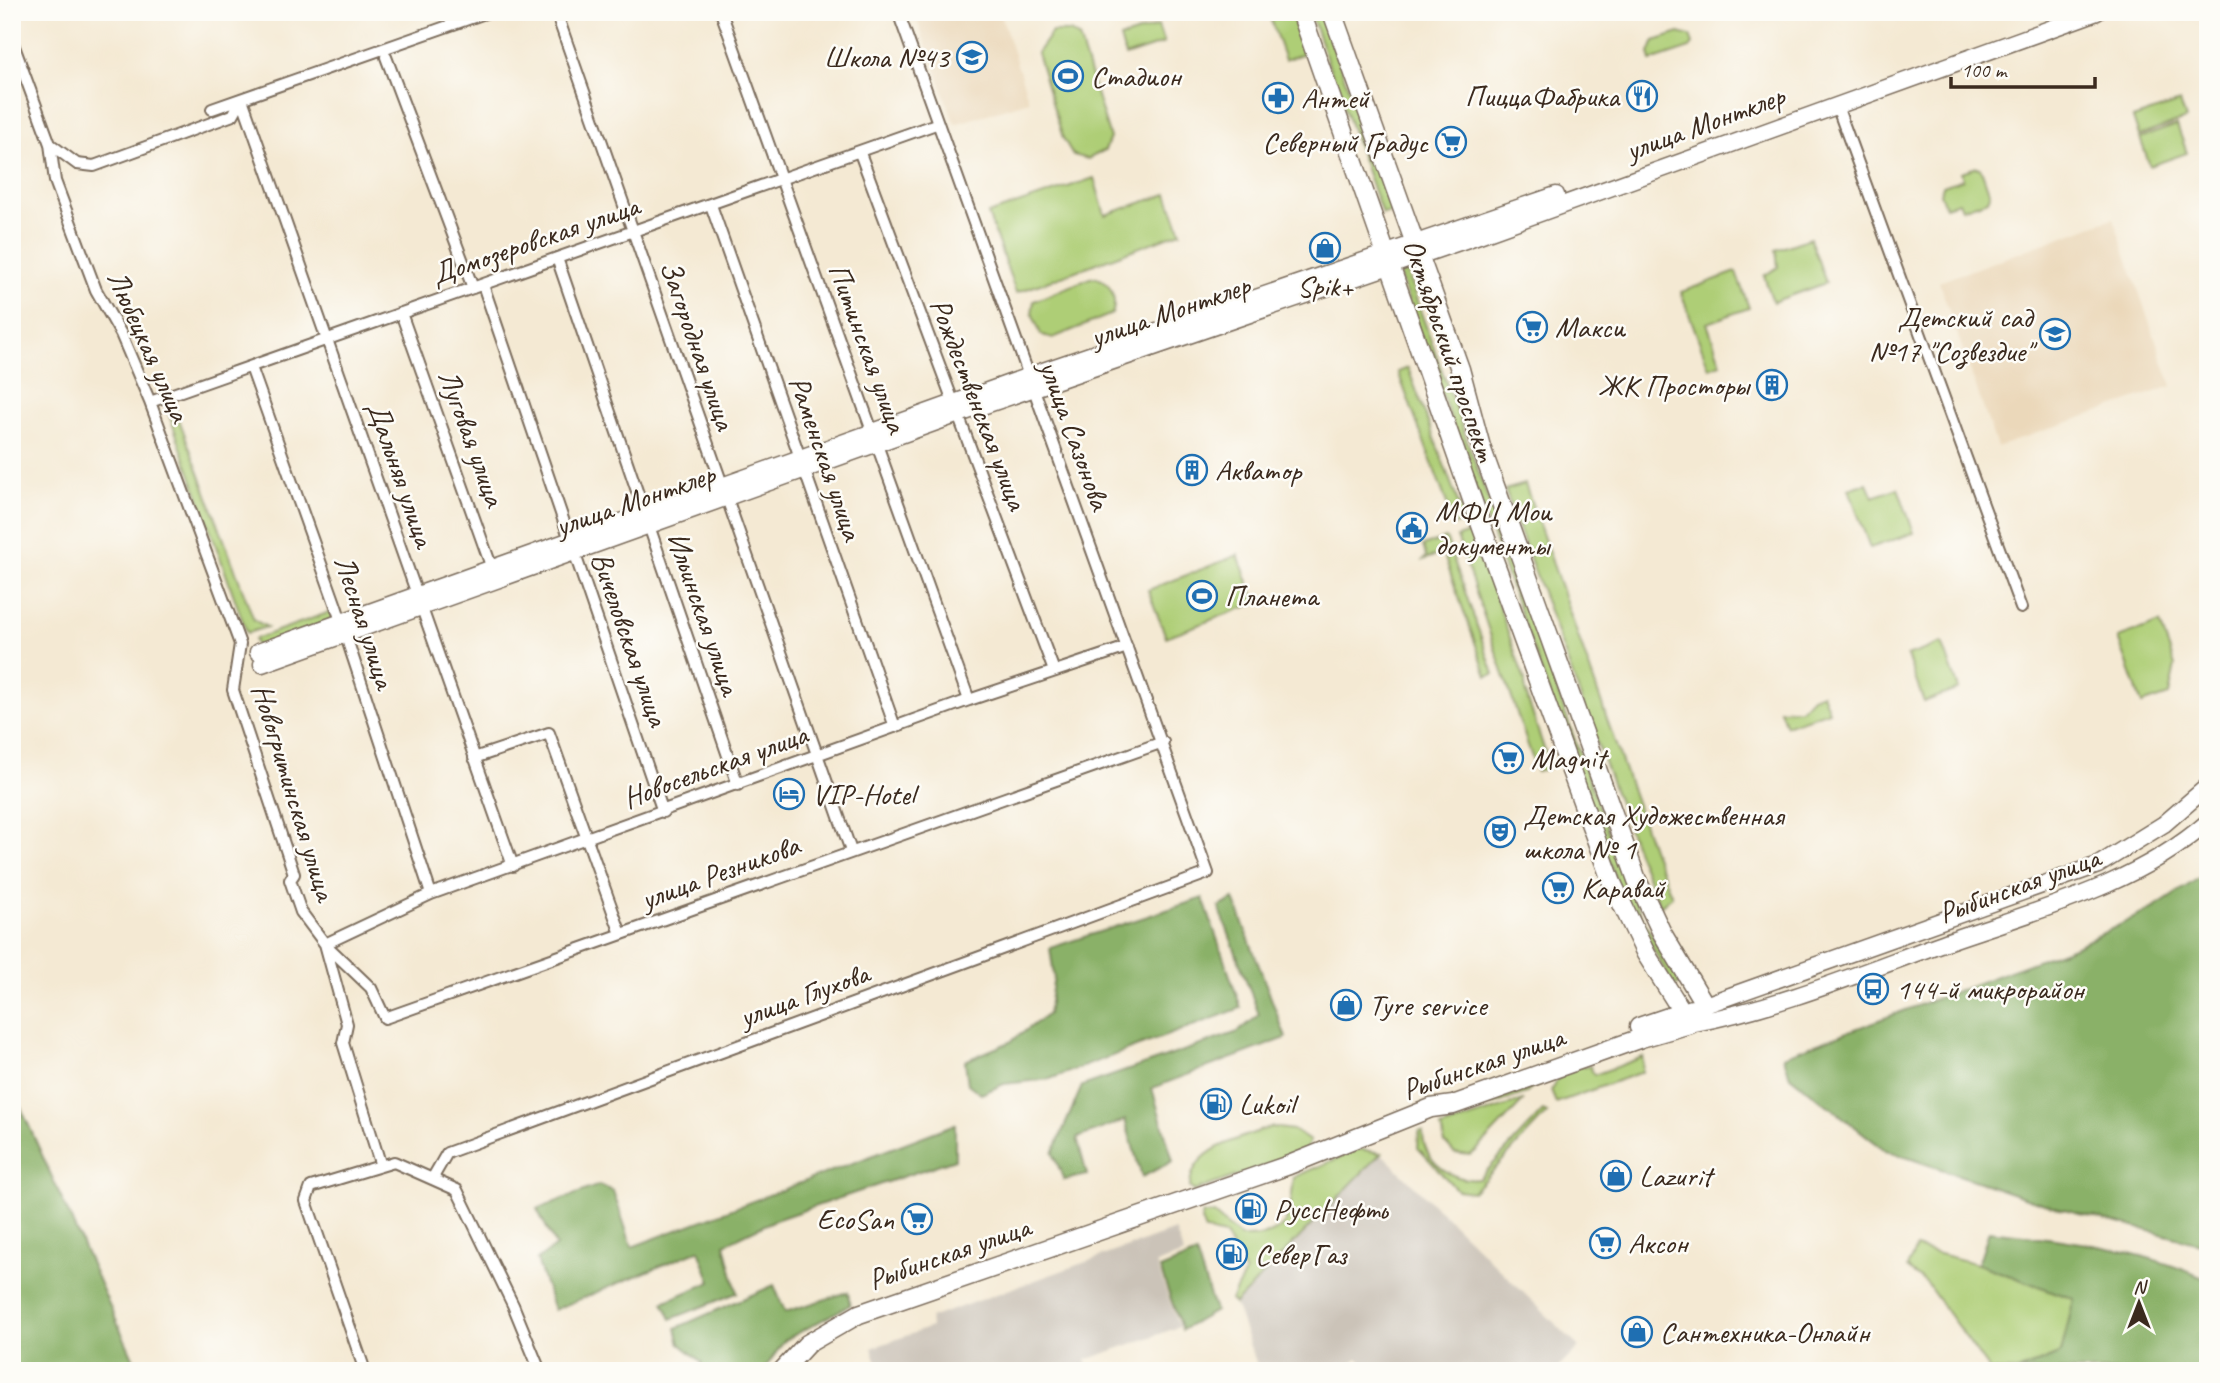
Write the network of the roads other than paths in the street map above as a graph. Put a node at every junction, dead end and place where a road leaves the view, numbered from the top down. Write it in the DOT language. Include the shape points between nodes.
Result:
graph roads {
  1 [pos="488,12"];
  2 [pos="556,12"];
  3 [pos="720,12"];
  4 [pos="898,12"];
  5 [pos="1301,12"];
  6 [pos="1332,12"];
  7 [pos="2068,12"];
  8 [pos="2098,12"];
  9 [pos="12,41"];
  10 [pos="386,57"];
  11 [pos="242,99"];
  12 [pos="1838,106"];
  13 [pos="212,109"];
  14 [pos="936,124"];
  15 [pos="50,144"];
  16 [pos="860,153"];
  17 [pos="780,180"];
  18 [pos="711,205"];
  19 [pos="634,232"];
  20 [pos="1417,250"];
  21 [pos="557,258"];
  22 [pos="1388,260"];
  23 [pos="478,286"];
  24 [pos="401,313"];
  25 [pos="329,338"];
  26 [pos="251,367"];
  27 [pos="1030,383"];
  28 [pos="149,402"];
  29 [pos="954,410"];
  30 [pos="875,438"];
  31 [pos="802,465"];
  32 [pos="723,492"];
  33 [pos="646,520"];
  34 [pos="573,546"];
  35 [pos="494,574"];
  36 [pos="419,601"];
  37 [pos="2021,608"];
  38 [pos="343,628"];
  39 [pos="240,644"];
  40 [pos="1127,647"];
  41 [pos="260,658"];
  42 [pos="1054,671"];
  43 [pos="237,672"];
  44 [pos="969,700"];
  45 [pos="895,727"];
  46 [pos="1163,743"];
  47 [pos="817,755"];
  48 [pos="474,758"];
  49 [pos="737,785"];
  50 [pos="2208,786"];
  51 [pos="663,812"];
  52 [pos="2208,822"];
  53 [pos="587,839"];
  54 [pos="851,851"];
  55 [pos="513,866"];
  56 [pos="1208,873"];
  57 [pos="431,894"];
  58 [pos="621,934"];
  59 [pos="326,944"];
  60 [pos="1705,1005"];
  61 [pos="1686,1018"];
  62 [pos="380,1163"];
  63 [pos="432,1179"];
  64 [pos="365,1371"];
  65 [pos="540,1371"];
  66 [pos="782,1371"];
  1 -- 11 [label="street"];
  2 -- 19 [label="street, Загородная улица"];
  3 -- 17 [label="street, Питинская улица"];
  4 -- 14 [label="street, улица Сазонова"];
  5 -- 22 [label="main road, Октябрьский проспект"];
  6 -- 20 [label="main road, Октябрьский проспект"];
  7 -- 20 [label="street, улица Монтклер"];
  8 -- 12 [label="street, улица Монтклер"];
  9 -- 15 [label="street, Любецкая улица"];
  10 -- 23 [label="street, Вичеловская улица"];
  11 -- 13 [label="street"];
  11 -- 15 [label="street" via="233,115 94,166 77,164"];
  11 -- 25 [label="street, Дальняя улица"];
  12 -- 20 [label="street, улица Монтклер"];
  12 -- 37 [label="street"];
  14 -- 16 [label="street, Домозеровская улица"];
  14 -- 27 [label="street, улица Сазонова"];
  15 -- 28 [label="street, Любецкая улица" via="55,181 96,290 121,334"];
  16 -- 17 [label="street, Домозеровская улица"];
  16 -- 29 [label="street, Рождественская улица"];
  17 -- 18 [label="street, Домозеровская улица"];
  17 -- 30 [label="street, Питинская улица"];
  18 -- 19 [label="street, Домозеровская улица"];
  18 -- 31 [label="street, Раменская улица"];
  19 -- 21 [label="street, Домозеровская улица"];
  19 -- 32 [label="street, Загородная улица"];
  20 -- 22 [label="street, улица Монтклер"];
  20 -- 60 [label="main road, Октябрьский проспект" via="1460,369 1481,447 1637,880"];
  21 -- 23 [label="street, Домозеровская улица"];
  21 -- 33 [label="street, Ильинская улица"];
  22 -- 27 [label="street, улица Монтклер"];
  22 -- 61 [label="main road, Октябрьский проспект" via="1612,883 1635,934"];
  23 -- 24 [label="street, Домозеровская улица"];
  23 -- 34 [label="street, Вичеловская улица"];
  24 -- 25 [label="street, Домозеровская улица"];
  24 -- 35 [label="street, Луговая улица"];
  25 -- 26 [label="street, Домозеровская улица"];
  25 -- 36 [label="street, Дальняя улица"];
  26 -- 28 [label="street, Домозеровская улица"];
  26 -- 38 [label="street, Лесная улица"];
  27 -- 29 [label="street, улица Монтклер"];
  27 -- 40 [label="street, улица Сазонова"];
  28 -- 39 [label="street, Любецкая улица"];
  29 -- 30 [label="street, улица Монтклер"];
  29 -- 42 [label="street, Рождественская улица"];
  30 -- 31 [label="street, улица Монтклер"];
  30 -- 44 [label="street, Питинская улица"];
  31 -- 32 [label="street, улица Монтклер"];
  31 -- 45 [label="street, Раменская улица"];
  32 -- 33 [label="street, улица Монтклер"];
  32 -- 47 [label="street, Загородная улица"];
  33 -- 34 [label="street, улица Монтклер"];
  33 -- 49 [label="street, Ильинская улица"];
  34 -- 35 [label="street, улица Монтклер"];
  34 -- 51 [label="street, Вичеловская улица"];
  35 -- 36 [label="street, улица Монтклер"];
  36 -- 38 [label="street, улица Монтклер"];
  36 -- 48 [label="street, Дальняя улица"];
  38 -- 41 [label="street, улица Монтклер"];
  38 -- 57 [label="street, Лесная улица"];
  39 -- 41 [label="street"];
  39 -- 43 [label="street, Любецкая улица"];
  40 -- 42 [label="street, Новосельская улица"];
  40 -- 46 [label="street, улица Сазонова"];
  42 -- 44 [label="street, Новосельская улица"];
  43 -- 59 [label="street, Новогритинская улица" via="233,690 294,874 290,880 301,912"];
  44 -- 45 [label="street, Новосельская улица"];
  45 -- 47 [label="street, Новосельская улица"];
  46 -- 54 [label="street, улица Резникова"];
  46 -- 56 [label="street, улица Сазонова"];
  47 -- 49 [label="street, Новосельская улица"];
  47 -- 54 [label="street, Загородная улица"];
  48 -- 53 [label="street" via="549,733"];
  48 -- 55 [label="street, Дальняя улица"];
  49 -- 51 [label="street, Новосельская улица"];
  50 -- 60 [label="street" via="2164,824 2105,862"];
  51 -- 53 [label="street, Новосельская улица"];
  52 -- 61 [label="street, Рыбинская улица" via="2167,854 2110,883 1771,1005"];
  53 -- 55 [label="street, Новосельская улица"];
  53 -- 58 [label="street"];
  54 -- 58 [label="street, улица Резникова"];
  55 -- 57 [label="street, Новосельская улица"];
  56 -- 63 [label="street, улица Глухова" via="447,1153"];
  57 -- 59 [label="street, Новосельская улица"];
  58 -- 59 [label="street, улица Резникова" via="385,1018 371,988"];
  59 -- 62 [label="street, Новогритинская улица" via="346,1024 342,1043"];
  60 -- 61 [label="main road"];
  61 -- 66 [label="main road, Рыбинская улица" via="1453,1105 1431,1108 1278,1169 859,1314 807,1344"];
  62 -- 63 [label="street" via="394,1162"];
  62 -- 64 [label="street" via="311,1187 306,1200"];
  63 -- 65 [label="street" via="457,1191"];
}
